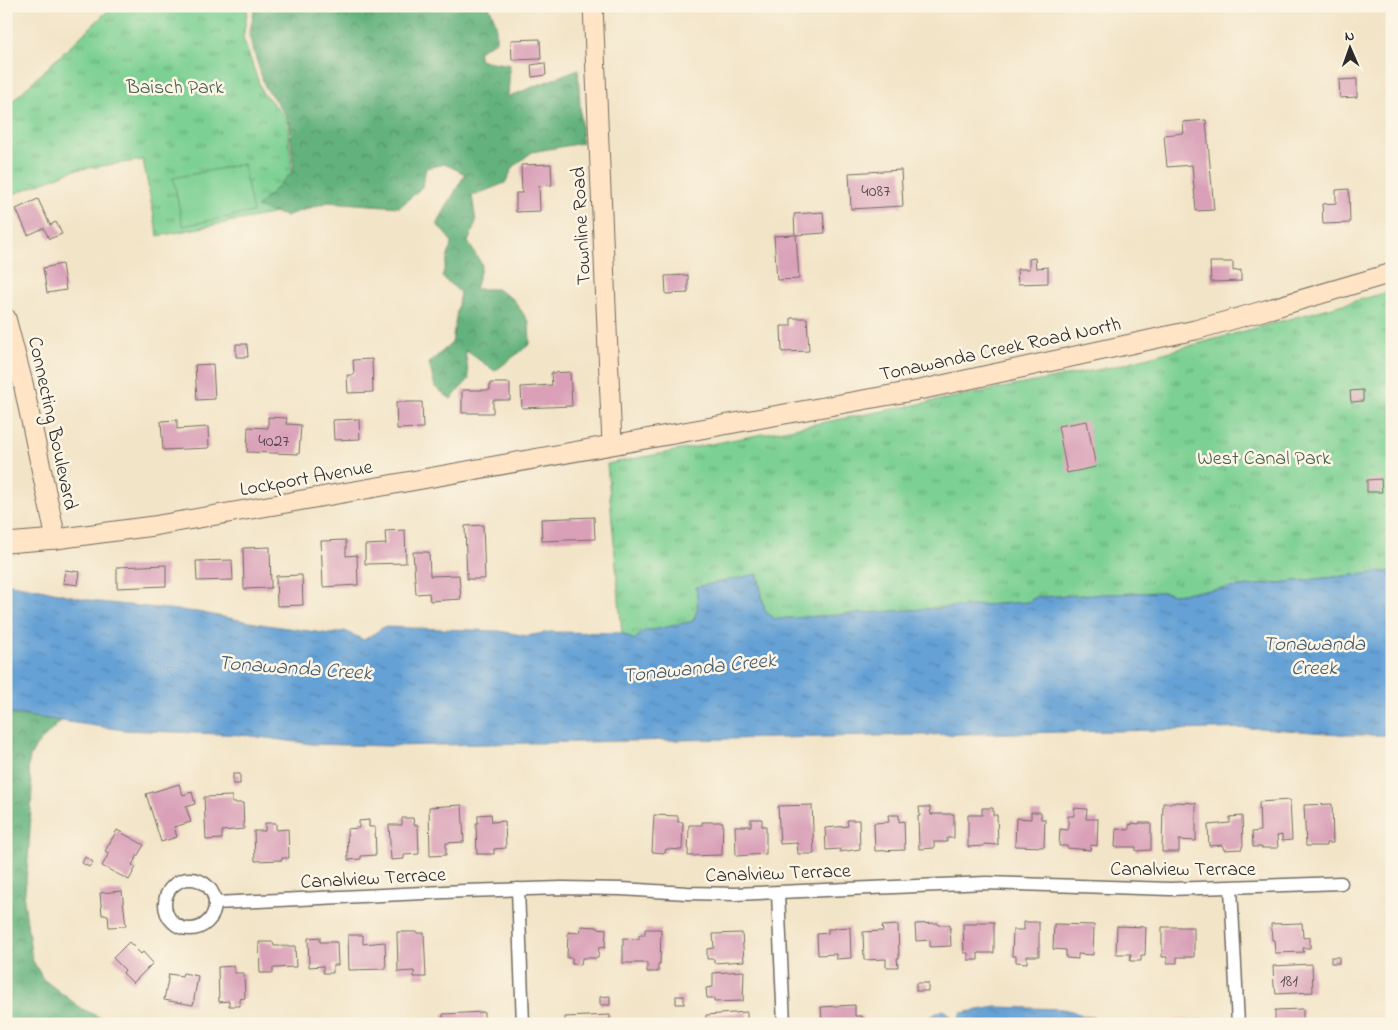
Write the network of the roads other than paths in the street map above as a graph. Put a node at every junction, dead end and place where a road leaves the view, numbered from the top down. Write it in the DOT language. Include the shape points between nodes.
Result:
graph roads {
  1 [pos="593,6"];
  2 [pos="1392,273"];
  3 [pos="6,318"];
  4 [pos="612,444"];
  5 [pos="56,539"];
  6 [pos="6,543"];
  7 [pos="1341,883"];
  8 [pos="1231,888"];
  9 [pos="518,889"];
  10 [pos="778,893"];
  11 [pos="215,903"];
  12 [pos="523,1024"];
  13 [pos="784,1024"];
  14 [pos="1238,1024"];
  1 -- 4 [label="street, Townline Road"];
  2 -- 4 [label="street, Tonawanda Creek Road North" via="1195,330 1025,368"];
  3 -- 5 [label="street, Connecting Boulevard"];
  4 -- 5 [label="street, Lockport Avenue" via="163,524"];
  5 -- 6 [label="street, Lockport Avenue"];
  7 -- 8 [label="street, Canalview Terrace"];
  8 -- 10 [label="street, Canalview Terrace" via="986,883"];
  8 -- 14 [label="street"];
  9 -- 10 [label="street, Canalview Terrace"];
  9 -- 11 [label="street, Canalview Terrace"];
  9 -- 12 [label="street"];
  10 -- 13 [label="street"];
}
